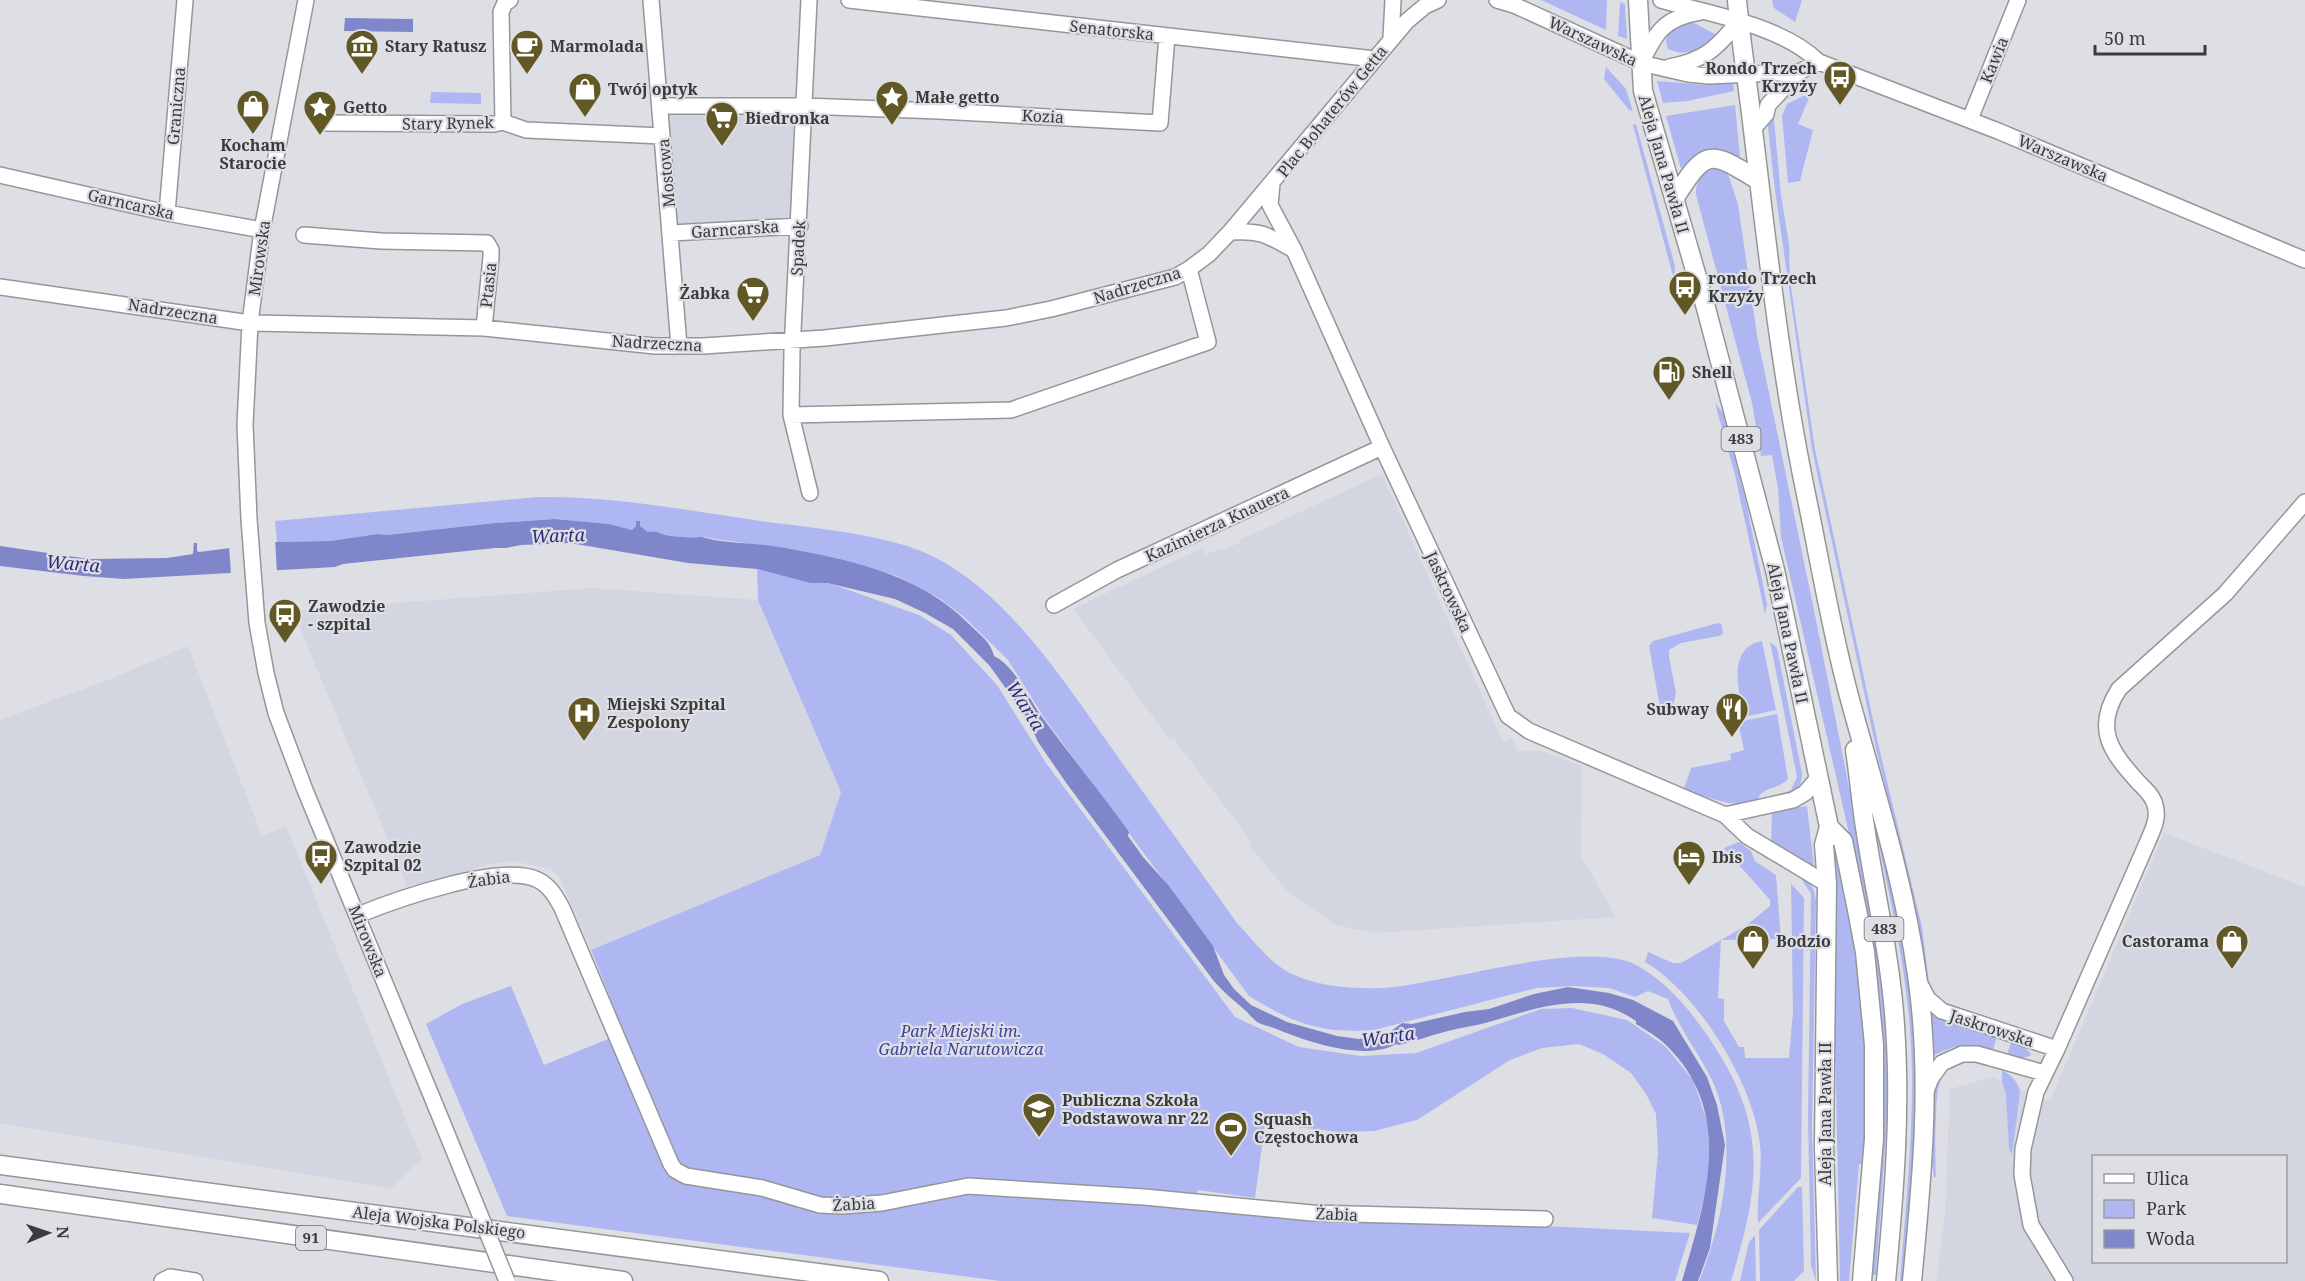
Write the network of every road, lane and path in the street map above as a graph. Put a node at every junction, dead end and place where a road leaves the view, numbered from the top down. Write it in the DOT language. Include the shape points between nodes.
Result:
graph roads {
  1 [pos="185,0"];
  2 [pos="306,0"];
  3 [pos="651,0"];
  4 [pos="809,0"];
  5 [pos="849,0"];
  6 [pos="1393,0"];
  7 [pos="1438,0"];
  8 [pos="1497,0"];
  9 [pos="1638,0"];
  10 [pos="1661,0"];
  11 [pos="1737,0"];
  12 [pos="2018,0"];
  13 [pos="508,2"];
  14 [pos="1702,12"];
  15 [pos="1739,21"];
  16 [pos="1167,36"];
  17 [pos="1391,38"];
  18 [pos="1375,59"];
  19 [pos="1819,62"];
  20 [pos="1641,63"];
  21 [pos="1662,68"];
  22 [pos="1798,72"];
  23 [pos="1745,75"];
  24 [pos="660,106"];
  25 [pos="804,106"];
  26 [pos="1970,119"];
  27 [pos="503,122"];
  28 [pos="322,123"];
  29 [pos="1753,129"];
  30 [pos="662,136"];
  31 [pos="0,174"];
  32 [pos="1758,180"];
  33 [pos="1272,183"];
  34 [pos="1674,199"];
  35 [pos="167,213"];
  36 [pos="800,226"];
  37 [pos="262,230"];
  38 [pos="1230,232"];
  39 [pos="671,234"];
  40 [pos="304,235"];
  41 [pos="1293,250"];
  42 [pos="2305,260"];
  43 [pos="1190,269"];
  44 [pos="0,286"];
  45 [pos="250,322"];
  46 [pos="484,328"];
  47 [pos="794,341"];
  48 [pos="679,346"];
  49 [pos="791,415"];
  50 [pos="1382,447"];
  51 [pos="810,493"];
  52 [pos="2305,502"];
  53 [pos="1054,605"];
  54 [pos="1848,692"];
  55 [pos="1819,777"];
  56 [pos="1725,815"];
  57 [pos="1829,827"];
  58 [pos="1827,884"];
  59 [pos="358,915"];
  60 [pos="1918,976"];
  61 [pos="2057,1049"];
  62 [pos="2044,1073"];
  63 [pos="1925,1094"];
  64 [pos="0,1165"];
  65 [pos="0,1194"];
  66 [pos="1545,1220"];
  67 [pos="162,1281"];
  68 [pos="195,1281"];
  69 [pos="507,1281"];
  70 [pos="623,1281"];
  71 [pos="879,1281"];
  72 [pos="1828,1281"];
  73 [pos="1862,1281"];
  74 [pos="1886,1281"];
  75 [pos="1912,1281"];
  76 [pos="2065,1281"];
  1 -- 35 [label="street, Graniczna"];
  2 -- 37 [label="street, Mirowska"];
  3 -- 24 [label="street, Mostowa"];
  4 -- 25 [label="street, Spadek"];
  5 -- 16 [label="street, Senatorska"];
  6 -- 17 [label="street, Plac Bohaterów Getta"];
  7 -- 17 [label="street, Plac Bohaterów Getta" via="1416,12"];
  8 -- 20 [label="street, Warszawska"];
  9 -- 20 [label="main road, Aleja Jana Pawła II / 483"];
  10 -- 14 [label="street, Warszawska"];
  11 -- 15 [label="main road, 483"];
  12 -- 26 [label="street, Kawia"];
  13 -- 27 [label="street, Stary Rynek" via="501,12"];
  14 -- 15 [label="street, Warszawska"];
  14 -- 20 [label="street" via="1683,15 1663,26"];
  15 -- 19 [label="street, Warszawska" via="1805,48"];
  15 -- 21 [label="street" via="1718,46 1701,58"];
  15 -- 23 [label="main road, 483"];
  16 -- 18 [label="street, Senatorska"];
  16 -- 25 [label="street, Kozia" via="1160,123"];
  17 -- 18 [label="street, Plac Bohaterów Getta"];
  18 -- 33 [label="street, Plac Bohaterów Getta"];
  19 -- 22 [label="street, Warszawska"];
  19 -- 26 [label="street, Warszawska"];
  20 -- 21 [label="street, Warszawska"];
  20 -- 34 [label="main road, Aleja Jana Pawła II / 483" via="1643,91"];
  21 -- 23 [label="street, Warszawska" via="1709,76"];
  22 -- 23 [label="street, Warszawska"];
  22 -- 29 [label="street, Warszawska" via="1768,105 1766,114"];
  23 -- 29 [label="main road, 483"];
  24 -- 25 [label="street, Kozia"];
  24 -- 30 [label="street, Mostowa"];
  25 -- 36 [label="street, Spadek"];
  26 -- 42 [label="street, Warszawska"];
  27 -- 28 [label="street, Stary Rynek"];
  27 -- 30 [label="street, Stary Rynek" via="526,130"];
  29 -- 32 [label="main road, 483"];
  30 -- 39 [label="street, Mostowa"];
  31 -- 35 [label="street, Garncarska"];
  32 -- 34 [label="main road" via="1726,161 1707,160 1693,169"];
  32 -- 54 [label="main road, 483" via="1793,432"];
  33 -- 38 [label="street, Nadrzeczna"];
  33 -- 41 [label="street, Jaskrowska" via="1270,205"];
  34 -- 55 [label="main road, Aleja Jana Pawła II / 483" via="1775,570"];
  35 -- 37 [label="street, Garncarska"];
  36 -- 39 [label="street, Garncarska"];
  36 -- 47 [label="street, Spadek"];
  37 -- 45 [label="street, Mirowska"];
  38 -- 41 [label="street" via="1262,232"];
  38 -- 43 [label="street, Nadrzeczna"];
  39 -- 48 [label="street, Mostowa"];
  40 -- 46 [label="street, Ptasia" via="381,242 487,243 491,257"];
  41 -- 50 [label="street, Jaskrowska"];
  43 -- 47 [label="street, Nadrzeczna" via="1158,283 1006,318"];
  43 -- 49 [label="street" via="1208,342 1011,410"];
  44 -- 45 [label="street, Nadrzeczna"];
  45 -- 46 [label="street, Nadrzeczna"];
  45 -- 59 [label="street, Mirowska" via="245,424 249,519 263,658 276,712"];
  46 -- 48 [label="street, Nadrzeczna"];
  47 -- 48 [label="street, Nadrzeczna"];
  47 -- 49 [label="street, Spadek"];
  49 -- 51 [label="street, Spadek"];
  50 -- 53 [label="street, Kazimierza Knauera" via="1117,570"];
  50 -- 56 [label="street, Jaskrowska" via="1508,716 1528,731"];
  52 -- 61 [label="street" via="2225,594 2119,689 2111,701 2106,729 2109,745 2155,802 2156,821"];
  54 -- 60 [label="main road, 483" via="1886,824"];
  54 -- 74 [label="main road, 483" via="1894,1013 1898,1080"];
  55 -- 56 [label="street" via="1793,800"];
  55 -- 57 [label="main road, Aleja Jana Pawła II / 483"];
  56 -- 58 [label="street, Jaskrowska" via="1747,836"];
  57 -- 58 [label="main road, Aleja Jana Pawła II / 483" via="1824,845"];
  57 -- 73 [label="main road" via="1843,841 1864,952 1875,1056 1872,1167"];
  58 -- 72 [label="main road, Aleja Jana Pawła II / 483" via="1824,1147"];
  59 -- 66 [label="street, Żabia" via="399,899 486,877 522,875 547,885 562,908 671,1164 686,1176 762,1188 820,1205 882,1203 968,1186 1312,1213"];
  59 -- 69 [label="street, Mirowska, bridge"];
  60 -- 61 [label="street, Jaskrowska" via="1928,999 1942,1011"];
  60 -- 63 [label="main road, 483"];
  61 -- 62 [label="street, Jaskrowska"];
  62 -- 63 [label="street, Jaskrowska" via="1977,1054 1962,1054 1942,1063"];
  62 -- 76 [label="street, Jaskrowska" via="2023,1149 2022,1175 2031,1225"];
  63 -- 75 [label="main road, 483"];
  64 -- 71 [label="main road, Aleja Wojska Polskiego / 91"];
  65 -- 70 [label="main road, Aleja Wojska Polskiego / 91"];
  67 -- 68 [label="street" via="170,1277"];
}
